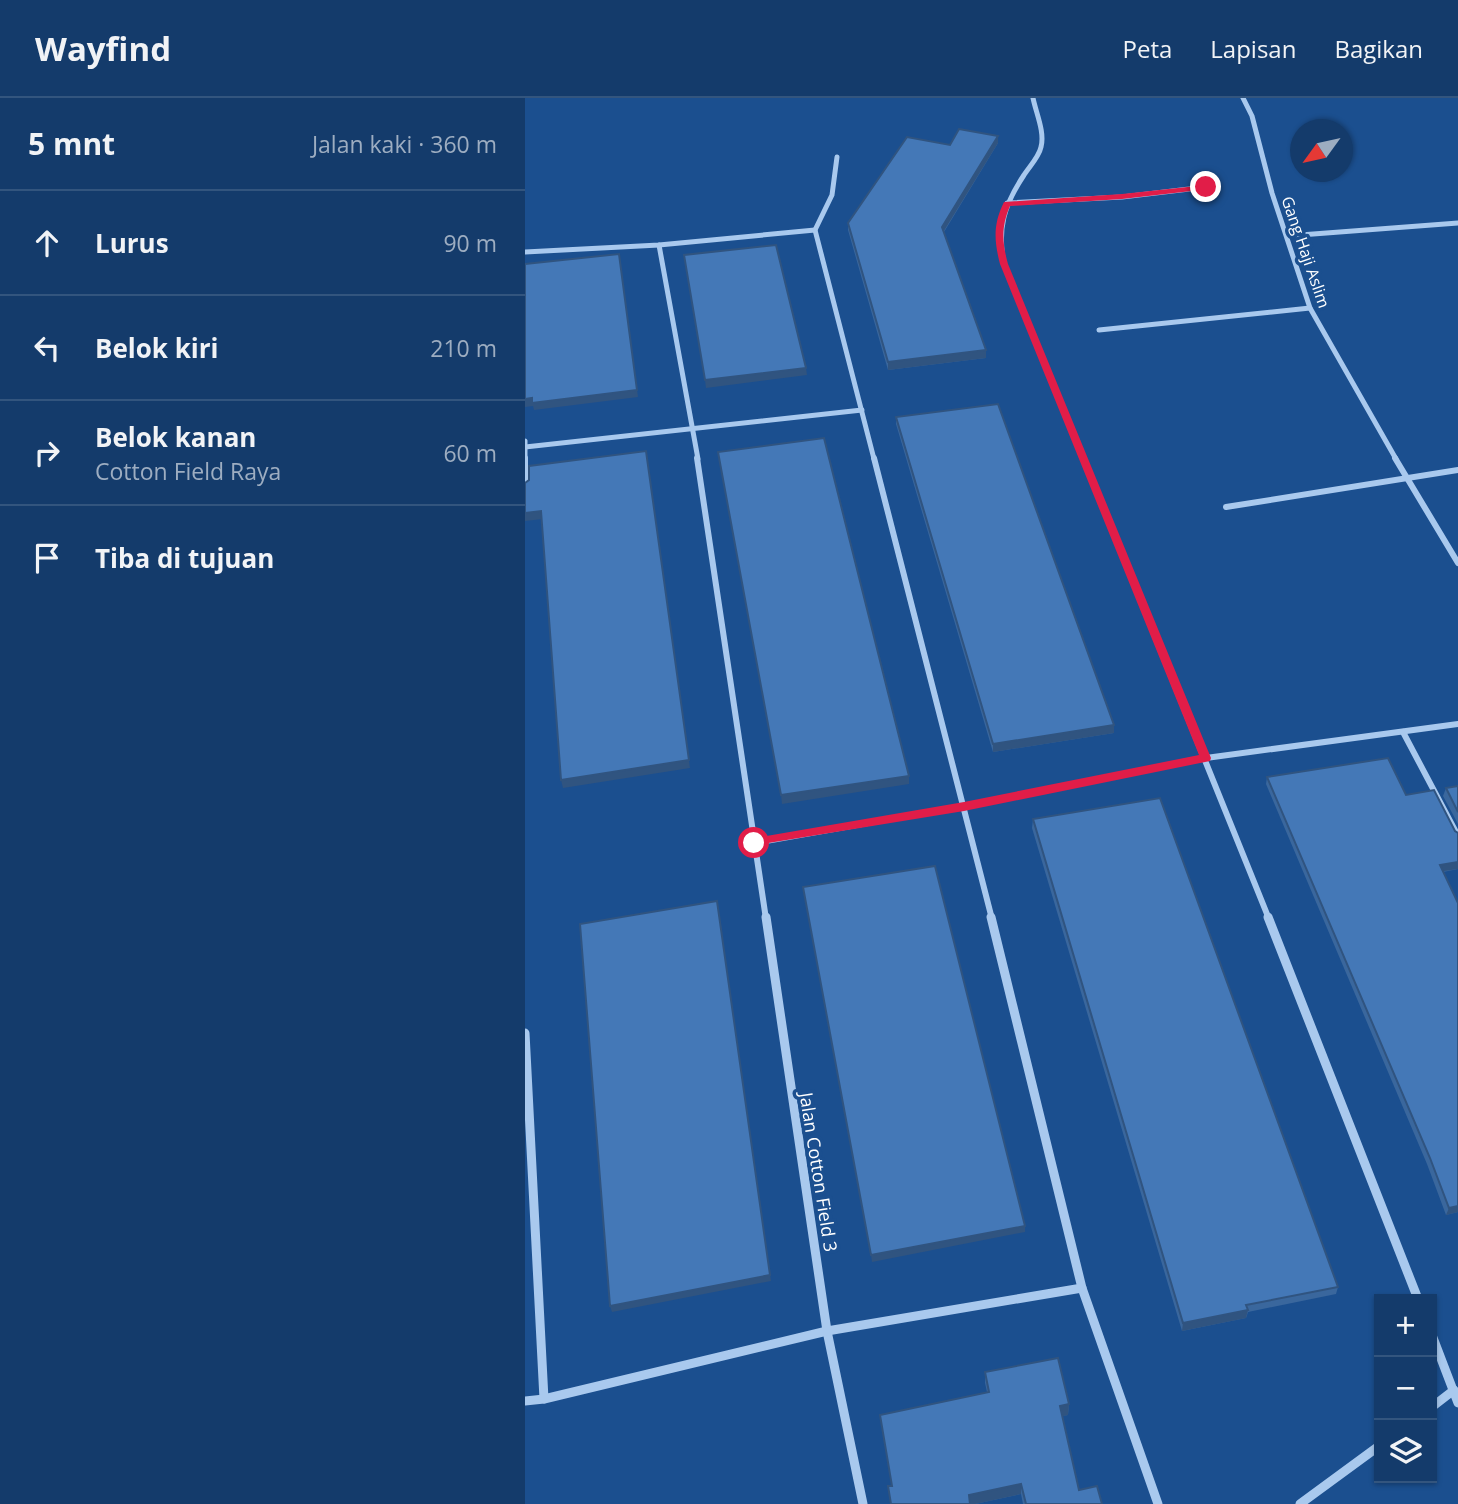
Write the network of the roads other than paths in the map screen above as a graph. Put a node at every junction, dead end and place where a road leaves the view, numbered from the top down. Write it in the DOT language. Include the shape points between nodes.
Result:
graph roads {
  1 [pos="1033,98"];
  2 [pos="1243,98"];
  3 [pos="837,157"];
  4 [pos="1206,187"];
  5 [pos="1007,203"];
  6 [pos="1458,223"];
  7 [pos="815,230"];
  8 [pos="1287,236"];
  9 [pos="659,245"];
  10 [pos="525,252"];
  11 [pos="1310,308"];
  12 [pos="1099,330"];
  13 [pos="862,410"];
  14 [pos="693,429"];
  15 [pos="525,441"];
  16 [pos="525,447"];
  17 [pos="1458,470"];
  18 [pos="1409,478"];
  19 [pos="525,487"];
  20 [pos="1226,507"];
  21 [pos="1458,563"];
  22 [pos="1458,724"];
  23 [pos="1403,732"];
  24 [pos="1206,758"];
  25 [pos="964,806"];
  26 [pos="1458,836"];
  27 [pos="754,843"];
  28 [pos="525,1033"];
  29 [pos="529,1167"];
  30 [pos="1082,1288"];
  31 [pos="1416,1294"];
  32 [pos="827,1331"];
  33 [pos="1437,1348"];
  34 [pos="1454,1390"];
  35 [pos="544,1399"];
  36 [pos="525,1401"];
  37 [pos="1437,1402"];
  38 [pos="1458,1403"];
  39 [pos="1374,1450"];
  40 [pos="863,1504"];
  41 [pos="1158,1504"];
  42 [pos="1300,1504"];
  1 -- 5 [label="street" via="1041,149"];
  2 -- 8 [label="street, Gang Haji Aslim"];
  3 -- 7 [label="street" via="836,186"];
  4 -- 5 [label="street"];
  5 -- 24 [label="street" via="999,221 998,243 1004,264"];
  6 -- 8 [label="street"];
  7 -- 9 [label="street"];
  7 -- 13 [label="street"];
  8 -- 11 [label="street, Gang Haji Aslim"];
  9 -- 10 [label="street"];
  9 -- 14 [label="street, Jalan Cotton Field 3"];
  11 -- 12 [label="street"];
  11 -- 18 [label="street, Gang Haji Aslim"];
  13 -- 14 [label="street"];
  13 -- 25 [label="street"];
  14 -- 16 [label="street"];
  14 -- 27 [label="street, Jalan Cotton Field 3"];
  15 -- 16 [label="street"];
  16 -- 19 [label="street"];
  17 -- 18 [label="street"];
  18 -- 20 [label="street"];
  18 -- 21 [label="street, Gang Haji Aslim"];
  22 -- 23 [label="street"];
  23 -- 24 [label="street"];
  23 -- 26 [label="street"];
  24 -- 25 [label="street"];
  24 -- 31 [label="street"];
  25 -- 27 [label="street"];
  25 -- 30 [label="street"];
  27 -- 32 [label="street, Jalan Cotton Field 3"];
  28 -- 29 [label="street"];
  29 -- 35 [label="street"];
  30 -- 32 [label="street"];
  30 -- 41 [label="street"];
  32 -- 35 [label="street"];
  32 -- 40 [label="street, Jalan Cotton Field 3"];
  33 -- 34 [label="street"];
  34 -- 37 [label="street"];
  34 -- 38 [label="street"];
  35 -- 36 [label="street"];
  39 -- 42 [label="street"];
}
